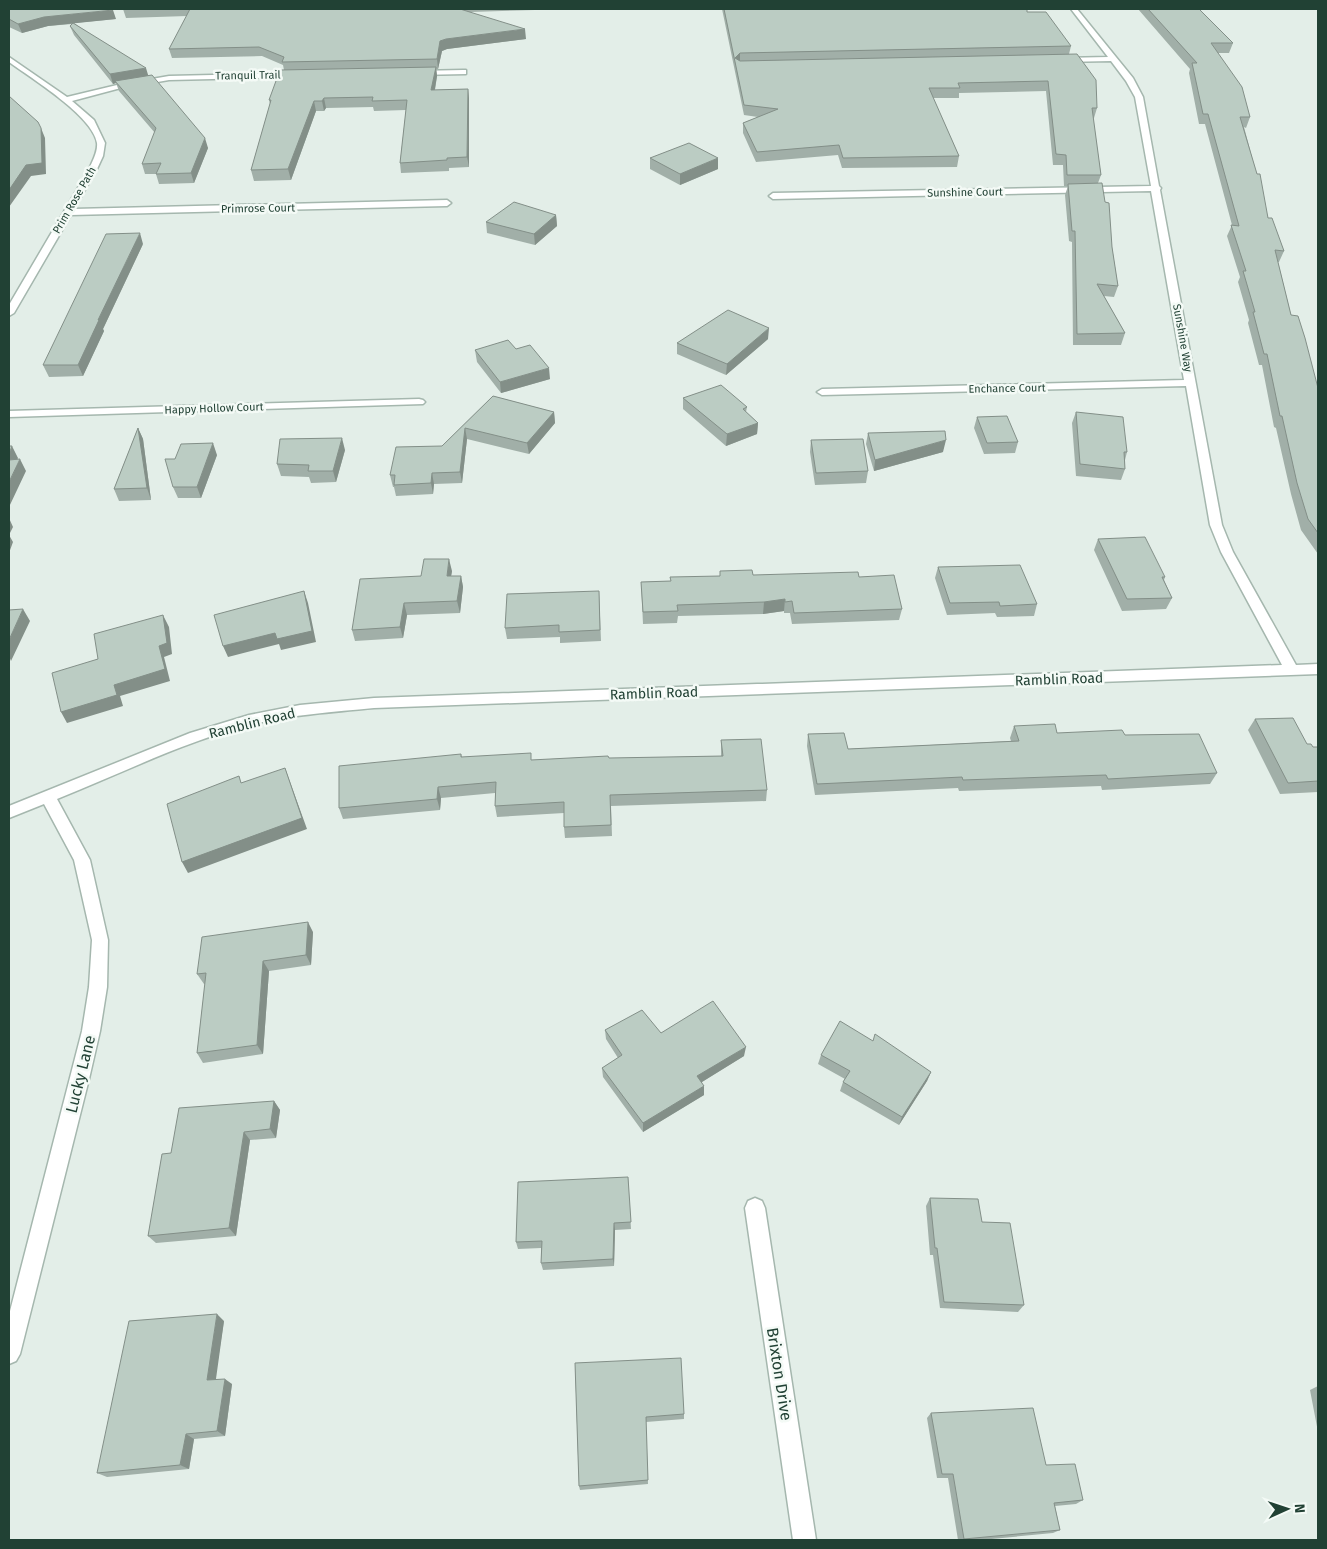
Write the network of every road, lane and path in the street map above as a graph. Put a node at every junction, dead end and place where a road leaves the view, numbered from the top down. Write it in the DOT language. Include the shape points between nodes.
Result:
graph roads {
  1 [pos="1074,9"];
  2 [pos="9,59"];
  3 [pos="1113,59"];
  4 [pos="1054,60"];
  5 [pos="463,72"];
  6 [pos="404,73"];
  7 [pos="305,74"];
  8 [pos="66,100"];
  9 [pos="1157,188"];
  10 [pos="773,196"];
  11 [pos="447,204"];
  12 [pos="68,212"];
  13 [pos="9,313"];
  14 [pos="1191,383"];
  15 [pos="822,392"];
  16 [pos="419,402"];
  17 [pos="9,414"];
  18 [pos="1318,669"];
  19 [pos="1292,670"];
  20 [pos="48,797"];
  21 [pos="9,812"];
  22 [pos="755,1208"];
  23 [pos="9,1354"];
  24 [pos="805,1540"];
  1 -- 3 [label="street, Sunshine Way"];
  2 -- 8 [label="street, Prim Rose Path"];
  3 -- 4 [label="street"];
  3 -- 9 [label="street, Sunshine Way" via="1139,97"];
  5 -- 6 [label="street"];
  7 -- 8 [label="street, Tranquil Trail" via="168,78 117,86"];
  8 -- 12 [label="street, Prim Rose Path" via="91,122 101,143 99,156"];
  9 -- 10 [label="street, Sunshine Court"];
  9 -- 14 [label="street, Sunshine Way"];
  11 -- 12 [label="street, Primrose Court"];
  12 -- 13 [label="street, Prim Rose Path"];
  14 -- 15 [label="street, Enchance Court"];
  14 -- 19 [label="street, Sunshine Way" via="1216,525 1227,552"];
  16 -- 17 [label="street, Happy Hollow Court"];
  18 -- 19 [label="street, Ramblin Road"];
  19 -- 20 [label="street, Ramblin Road" via="374,703 309,709 249,720 196,737"];
  20 -- 21 [label="street, Ramblin Road"];
  20 -- 23 [label="street, Lucky Lane" via="82,860 91,894 100,940 98,987 80,1079"];
  22 -- 24 [label="street, Brixton Drive"];
}
